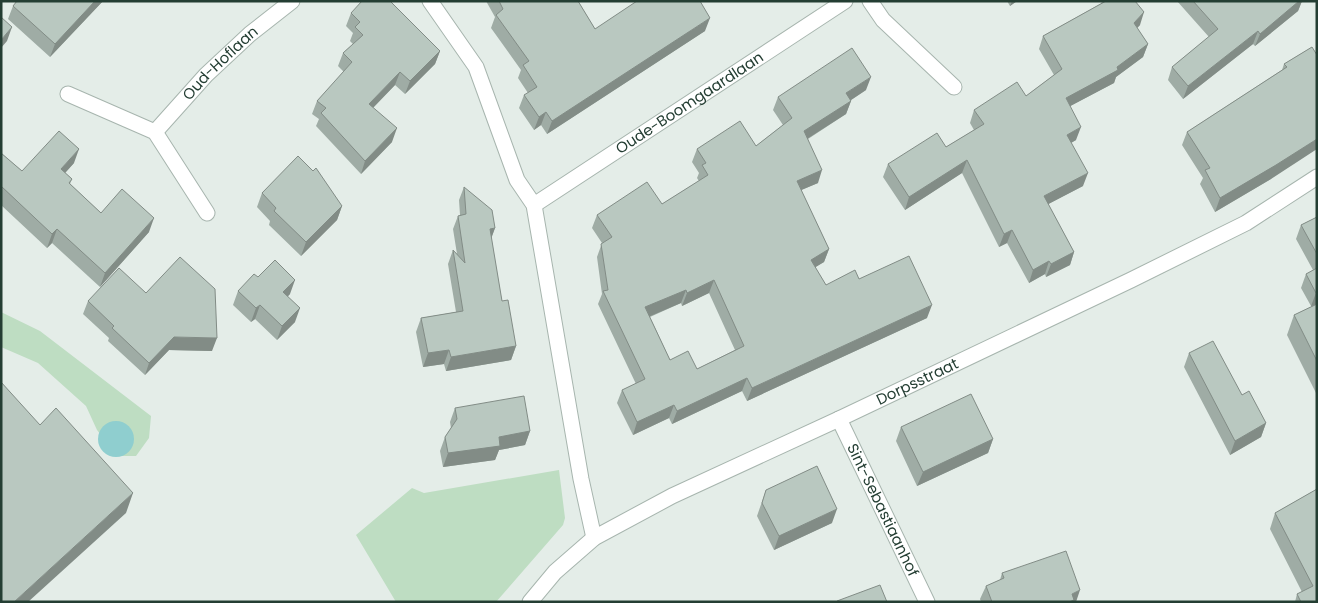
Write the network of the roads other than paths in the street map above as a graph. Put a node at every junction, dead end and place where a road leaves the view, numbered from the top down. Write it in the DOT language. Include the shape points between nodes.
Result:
graph roads {
  1 [pos="292,1"];
  2 [pos="430,1"];
  3 [pos="845,1"];
  4 [pos="870,1"];
  5 [pos="954,87"];
  6 [pos="68,94"];
  7 [pos="155,132"];
  8 [pos="1317,177"];
  9 [pos="534,204"];
  10 [pos="208,213"];
  11 [pos="839,419"];
  12 [pos="594,538"];
  13 [pos="530,602"];
  14 [pos="927,602"];
  1 -- 7 [label="street, Oud-Hoflaan" via="206,75"];
  2 -- 9 [label="street" via="476,67 517,180"];
  3 -- 9 [label="street, Oude-Boomgaardlaan"];
  4 -- 5 [label="street" via="883,20"];
  6 -- 7 [label="street"];
  7 -- 10 [label="street"];
  8 -- 11 [label="street, Dorpsstraat" via="1237,227"];
  9 -- 12 [label="street"];
  11 -- 12 [label="street, Dorpsstraat" via="672,496"];
  11 -- 14 [label="street, Sint-Sebastiaanhof"];
  12 -- 13 [label="street, Dorpsstraat" via="555,572"];
}
